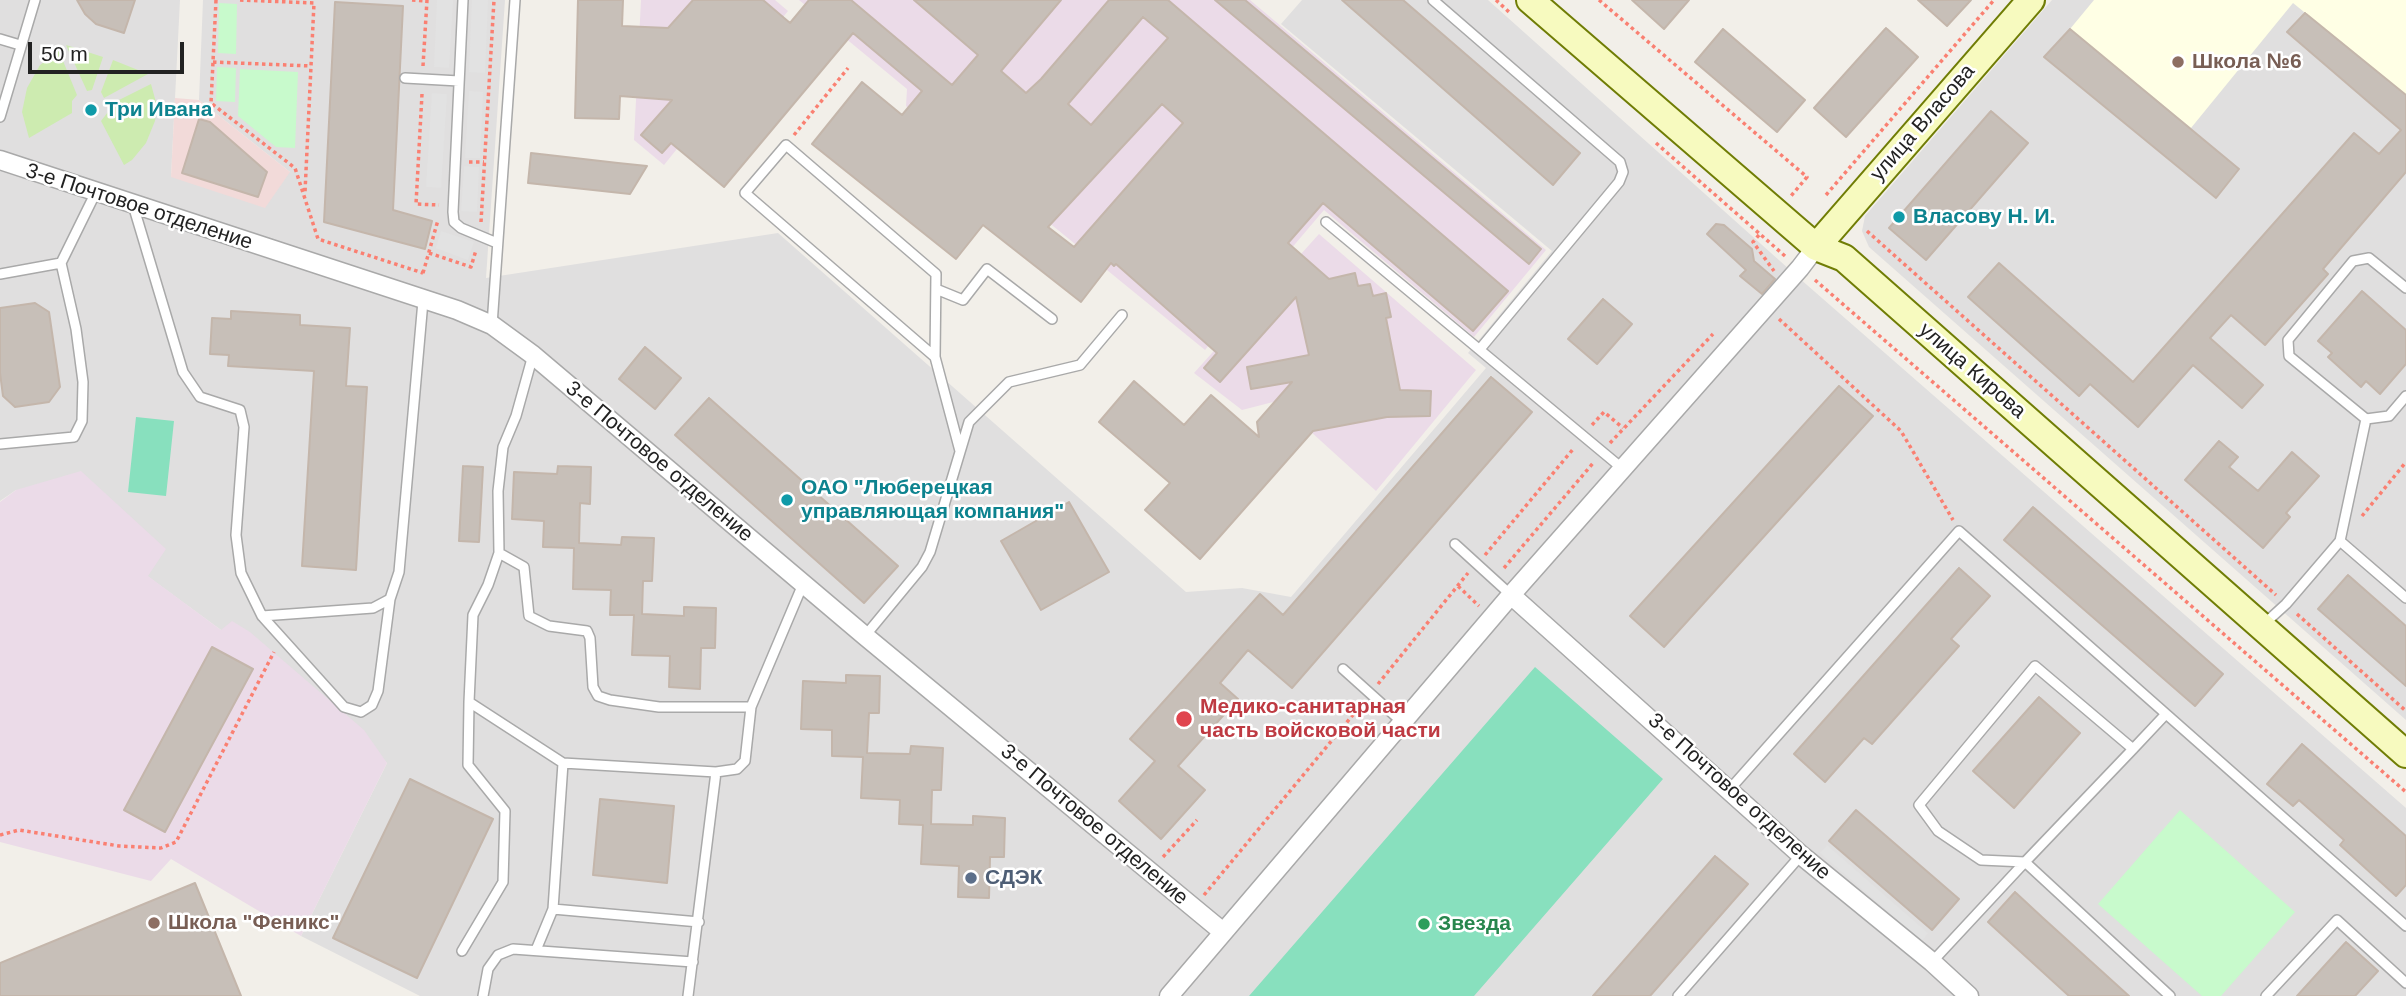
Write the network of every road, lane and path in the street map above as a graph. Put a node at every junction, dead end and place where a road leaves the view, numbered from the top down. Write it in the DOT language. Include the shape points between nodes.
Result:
graph roads {
  1 [pos="35,0"];
  2 [pos="216,0"];
  3 [pos="240,0"];
  4 [pos="412,0"];
  5 [pos="427,0"];
  6 [pos="463,0"];
  7 [pos="494,0"];
  8 [pos="514,0"];
  9 [pos="1433,0"];
  10 [pos="1496,0"];
  11 [pos="1599,0"];
  12 [pos="1994,0"];
  13 [pos="2031,0"];
  14 [pos="314,2"];
  15 [pos="1523,9"];
  16 [pos="0,38"];
  17 [pos="20,45"];
  18 [pos="213,62"];
  19 [pos="311,66"];
  20 [pos="848,68"];
  21 [pos="405,78"];
  22 [pos="423,79"];
  23 [pos="459,81"];
  24 [pos="0,117"];
  25 [pos="1648,135"];
  26 [pos="786,145"];
  27 [pos="0,160"];
  28 [pos="96,192"];
  29 [pos="1826,195"];
  30 [pos="305,198"];
  31 [pos="133,205"];
  32 [pos="1777,213"];
  33 [pos="1326,222"];
  34 [pos="1867,231"];
  35 [pos="1759,234"];
  36 [pos="480,236"];
  37 [pos="497,243"];
  38 [pos="1816,247"];
  39 [pos="429,253"];
  40 [pos="61,263"];
  41 [pos="1800,268"];
  42 [pos="0,274"];
  43 [pos="1781,281"];
  44 [pos="2406,288"];
  45 [pos="936,289"];
  46 [pos="423,301"];
  47 [pos="1765,307"];
  48 [pos="1122,315"];
  49 [pos="1052,319"];
  50 [pos="492,325"];
  51 [pos="1717,331"];
  52 [pos="1480,349"];
  53 [pos="533,355"];
  54 [pos="935,357"];
  55 [pos="2406,396"];
  56 [pos="2366,419"];
  57 [pos="1623,428"];
  58 [pos="1584,436"];
  59 [pos="0,444"];
  60 [pos="960,451"];
  61 [pos="1602,452"];
  62 [pos="2406,462"];
  63 [pos="1623,469"];
  64 [pos="1959,531"];
  65 [pos="2340,541"];
  66 [pos="1455,544"];
  67 [pos="499,552"];
  68 [pos="1485,555"];
  69 [pos="1476,563"];
  70 [pos="1493,563"];
  71 [pos="1501,571"];
  72 [pos="803,584"];
  73 [pos="1511,595"];
  74 [pos="2405,595"];
  75 [pos="390,600"];
  76 [pos="2286,604"];
  77 [pos="262,616"];
  78 [pos="2262,627"];
  79 [pos="865,636"];
  80 [pos="281,637"];
  81 [pos="1343,669"];
  82 [pos="1370,694"];
  83 [pos="469,702"];
  84 [pos="751,707"];
  85 [pos="2406,710"];
  86 [pos="2165,715"];
  87 [pos="1402,722"];
  88 [pos="2133,749"];
  89 [pos="2406,754"];
  90 [pos="563,763"];
  91 [pos="716,772"];
  92 [pos="1730,789"];
  93 [pos="2406,792"];
  94 [pos="1197,820"];
  95 [pos="0,835"];
  96 [pos="1801,855"];
  97 [pos="2025,862"];
  98 [pos="1151,871"];
  99 [pos="1194,907"];
  100 [pos="552,909"];
  101 [pos="699,922"];
  102 [pos="2406,926"];
  103 [pos="1223,932"];
  104 [pos="536,950"];
  105 [pos="461,951"];
  106 [pos="693,962"];
  107 [pos="1932,962"];
  108 [pos="2406,983"];
  109 [pos="483,996"];
  110 [pos="688,996"];
  111 [pos="1169,996"];
  112 [pos="1678,996"];
  113 [pos="1969,996"];
  114 [pos="2171,996"];
  115 [pos="2266,996"];
  1 -- 17 [label="lane"];
  2 -- 18 [label="path"];
  3 -- 14 [label="path"];
  4 -- 5 [label="path"];
  5 -- 22 [label="path"];
  6 -- 23 [label="lane"];
  7 -- 36 [label="path"];
  8 -- 37 [label="lane"];
  9 -- 52 [label="lane" via="1620,162 1623,172"];
  10 -- 15 [label="path"];
  11 -- 32 [label="path" via="1807,177"];
  12 -- 29 [label="path"];
  13 -- 38 [label="main road, улица Власова"];
  14 -- 19 [label="path"];
  15 -- 32 [label="main road, улица Кирова"];
  16 -- 17 [label="lane"];
  17 -- 24 [label="lane"];
  18 -- 19 [label="path"];
  18 -- 30 [label="path" via="211,103 295,168"];
  19 -- 30 [label="path"];
  20 -- 26 [label="path"];
  21 -- 22 [label="lane"];
  22 -- 23 [label="lane"];
  22 -- 39 [label="path" via="416,204 439,205"];
  23 -- 36 [label="lane" via="454,222"];
  25 -- 35 [label="path"];
  26 -- 45 [label="lane" via="936,274"];
  26 -- 54 [label="lane" via="745,193"];
  27 -- 28 [label="street, 3-е Почтовое отделение"];
  28 -- 31 [label="street, 3-е Почтовое отделение"];
  28 -- 40 [label="lane"];
  30 -- 39 [label="path" via="318,239 423,274"];
  31 -- 46 [label="street, 3-е Почтовое отделение"];
  31 -- 77 [label="lane" via="183,372 200,397 240,410 244,426 236,535 241,573"];
  32 -- 35 [label="path"];
  32 -- 38 [label="main road, улица Кирова"];
  33 -- 52 [label="lane"];
  34 -- 76 [label="path"];
  35 -- 41 [label="path"];
  35 -- 43 [label="path" via="1753,242"];
  36 -- 37 [label="lane"];
  36 -- 39 [label="path" via="471,267"];
  37 -- 50 [label="lane"];
  38 -- 41 [label="street"];
  38 -- 78 [label="main road, улица Кирова" via="1844,258"];
  40 -- 42 [label="lane"];
  40 -- 59 [label="lane" via="76,329 83,382 82,421 74,437"];
  41 -- 47 [label="street"];
  41 -- 93 [label="path"];
  44 -- 56 [label="lane" via="2369,258 2353,261 2288,340 2289,356"];
  45 -- 49 [label="lane" via="963,300 987,269"];
  45 -- 54 [label="lane"];
  46 -- 50 [label="street, 3-е Почтовое отделение"];
  46 -- 75 [label="lane" via="399,572"];
  47 -- 63 [label="street"];
  47 -- 64 [label="path" via="1901,431"];
  48 -- 60 [label="lane" via="1080,365 1009,382 968,422"];
  50 -- 53 [label="street, 3-е Почтовое отделение"];
  51 -- 57 [label="path"];
  52 -- 58 [label="lane"];
  53 -- 67 [label="lane" via="503,447"];
  53 -- 72 [label="street, 3-е Почтовое отделение"];
  54 -- 60 [label="lane"];
  55 -- 56 [label="lane" via="2389,416"];
  56 -- 65 [label="lane"];
  57 -- 58 [label="path" via="1604,412"];
  57 -- 61 [label="path"];
  58 -- 61 [label="lane"];
  58 -- 68 [label="path"];
  60 -- 79 [label="lane" via="926,560"];
  61 -- 63 [label="lane"];
  61 -- 71 [label="path"];
  62 -- 65 [label="path"];
  63 -- 73 [label="street"];
  64 -- 86 [label="lane"];
  64 -- 92 [label="lane"];
  65 -- 74 [label="lane"];
  65 -- 76 [label="lane"];
  66 -- 69 [label="lane"];
  67 -- 83 [label="lane" via="473,615"];
  67 -- 84 [label="lane" via="524,567 529,616 549,626 587,632 598,696 659,707"];
  68 -- 69 [label="path"];
  68 -- 70 [label="path"];
  69 -- 73 [label="lane"];
  69 -- 82 [label="path"];
  72 -- 79 [label="street, 3-е Почтовое отделение"];
  72 -- 84 [label="lane"];
  73 -- 87 [label="street"];
  73 -- 92 [label="street, 3-е Почтовое отделение"];
  75 -- 77 [label="lane" via="373,608"];
  75 -- 80 [label="lane" via="378,691 372,705 361,712 344,707"];
  76 -- 78 [label="lane"];
  76 -- 85 [label="path"];
  77 -- 80 [label="lane"];
  78 -- 89 [label="main road, улица Кирова"];
  79 -- 98 [label="street, 3-е Почтовое отделение"];
  80 -- 95 [label="path" via="177,842 161,848 19,830"];
  81 -- 82 [label="lane"];
  82 -- 87 [label="lane"];
  82 -- 99 [label="path"];
  83 -- 90 [label="lane"];
  83 -- 105 [label="lane" via="468,765 505,811 503,882"];
  84 -- 91 [label="lane" via="745,761 737,769"];
  86 -- 88 [label="lane"];
  86 -- 102 [label="lane"];
  87 -- 103 [label="street"];
  88 -- 97 [label="lane"];
  88 -- 97 [label="lane" via="2035,666 1919,805 1938,831 1981,860"];
  90 -- 91 [label="lane"];
  90 -- 100 [label="lane"];
  91 -- 101 [label="lane"];
  92 -- 96 [label="street, 3-е Почтовое отделение"];
  94 -- 98 [label="path"];
  96 -- 107 [label="street, 3-е Почтовое отделение"];
  96 -- 112 [label="lane"];
  97 -- 107 [label="lane"];
  97 -- 114 [label="lane"];
  98 -- 99 [label="street, 3-е Почтовое отделение"];
  99 -- 103 [label="street, 3-е Почтовое отделение"];
  100 -- 101 [label="lane"];
  100 -- 104 [label="lane"];
  101 -- 106 [label="lane"];
  103 -- 111 [label="street"];
  104 -- 106 [label="lane"];
  104 -- 109 [label="lane" via="513,949 498,955 488,969"];
  106 -- 110 [label="lane"];
  107 -- 113 [label="street, 3-е Почтовое отделение"];
  108 -- 115 [label="lane" via="2337,920"];
}
